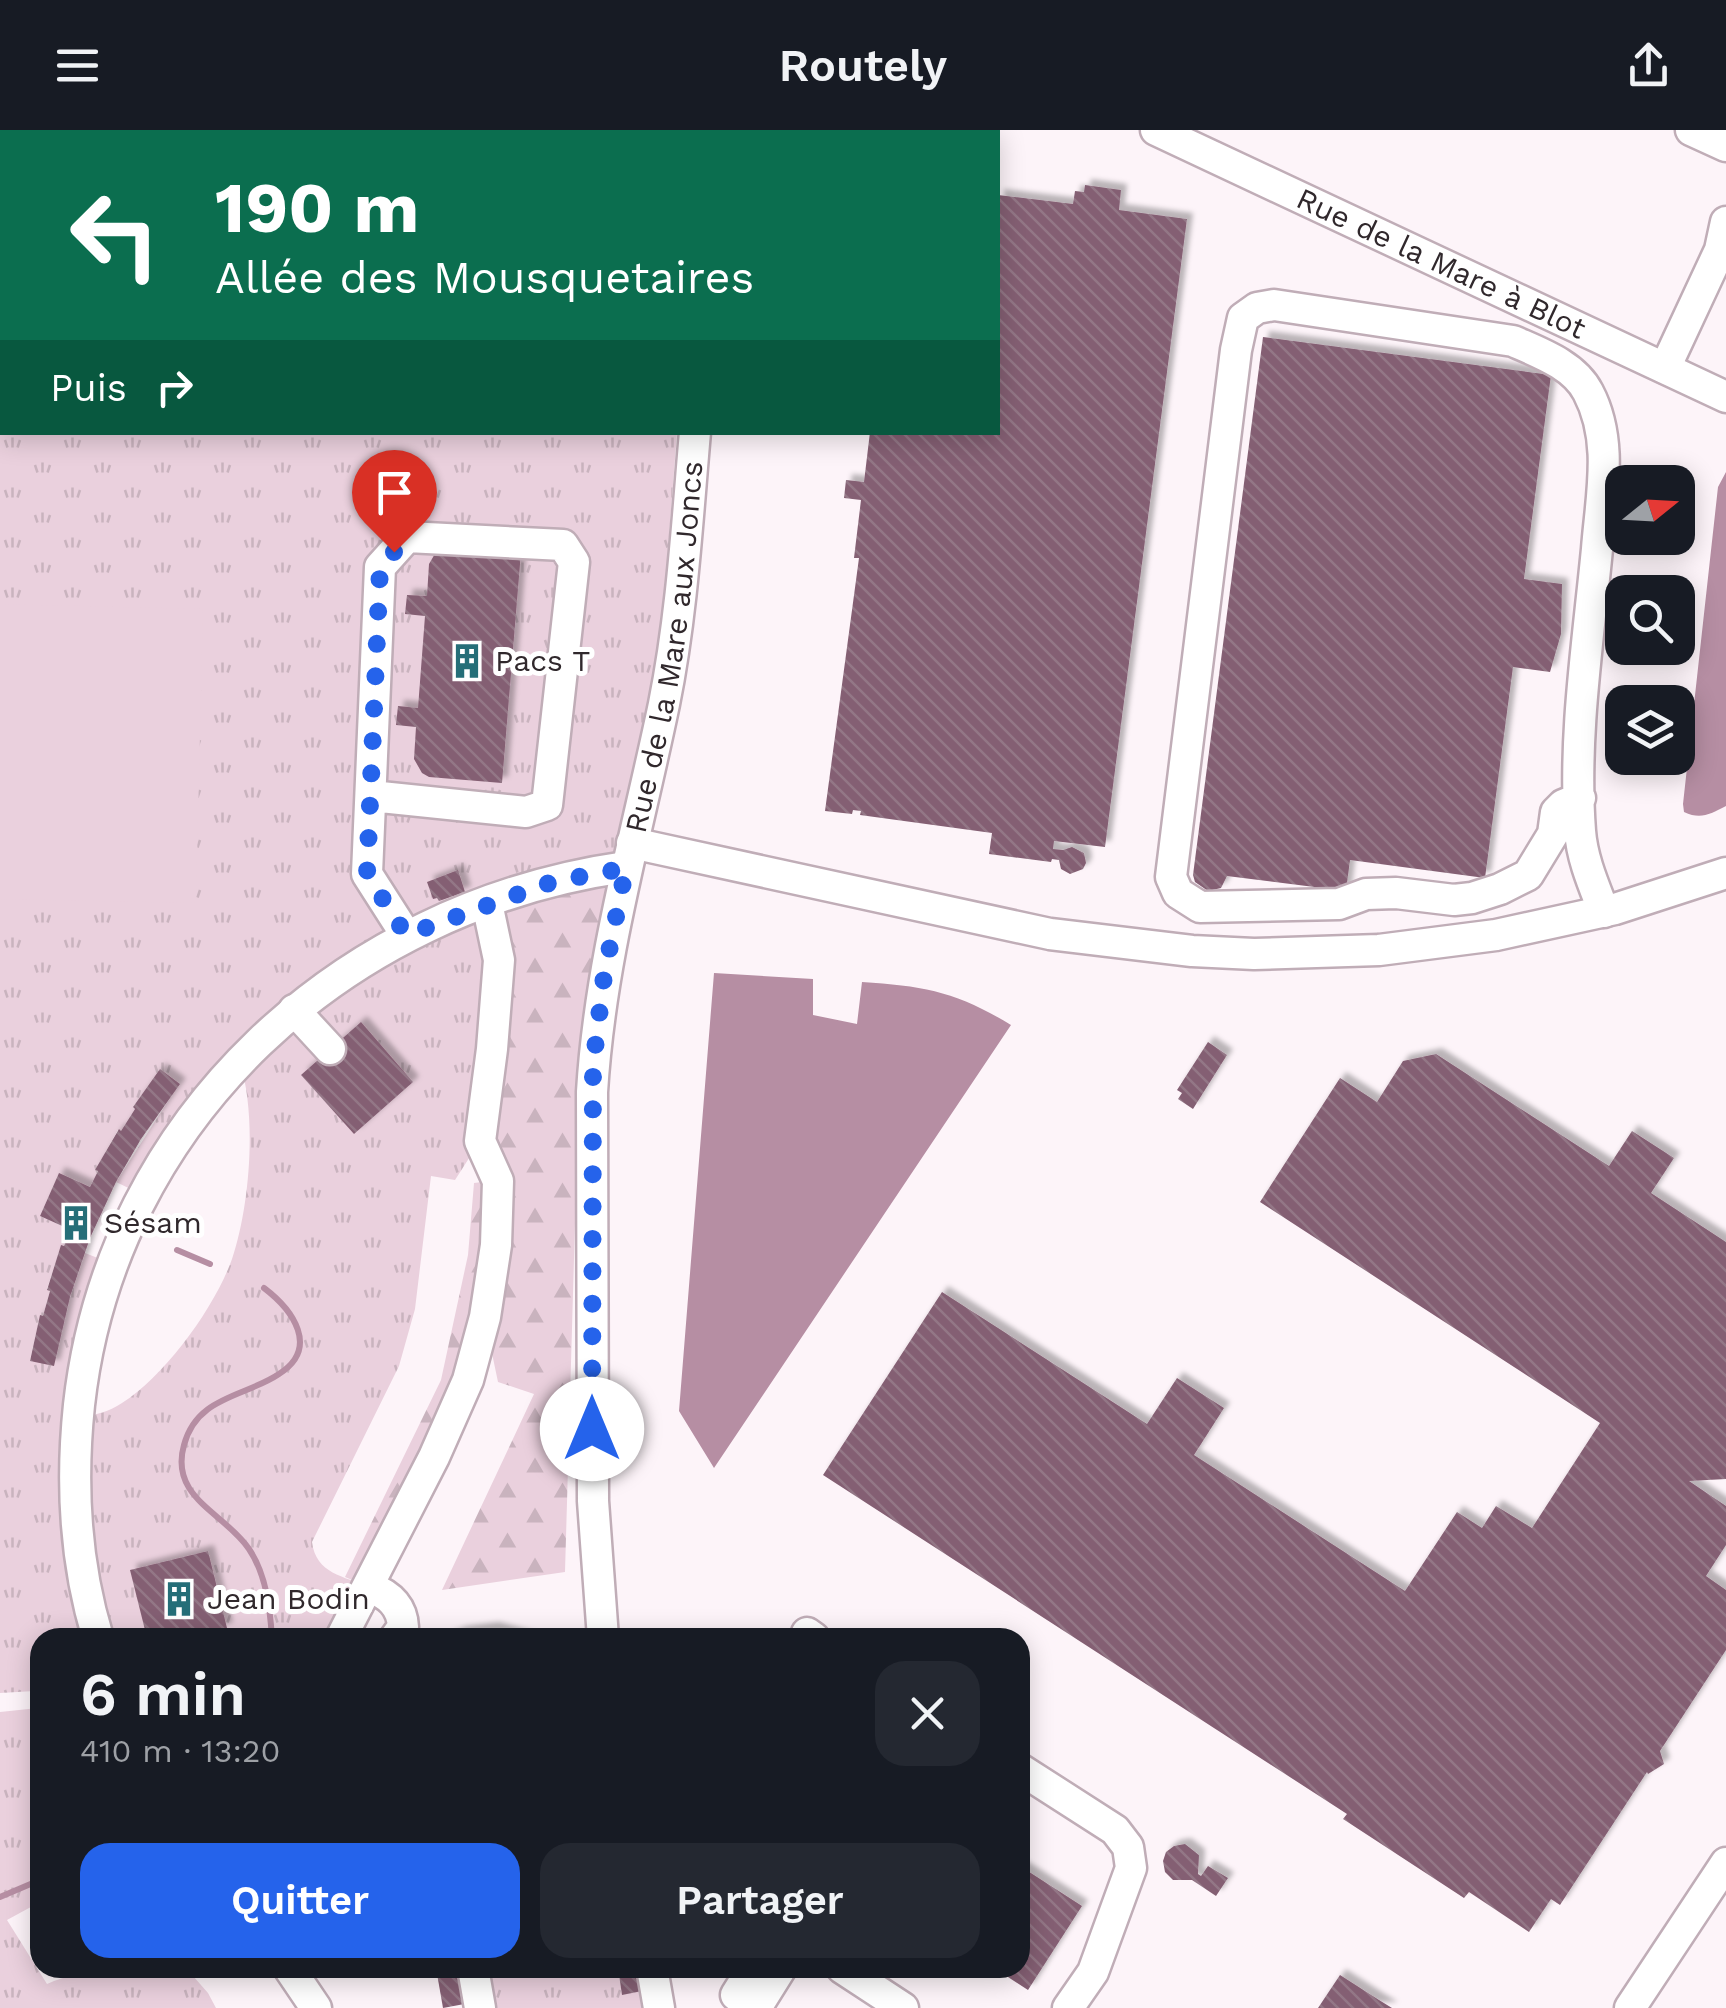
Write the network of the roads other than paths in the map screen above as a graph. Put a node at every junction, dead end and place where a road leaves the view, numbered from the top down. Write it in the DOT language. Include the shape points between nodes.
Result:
graph roads {
  1 [pos="1691,130"];
  2 [pos="1168,132"];
  3 [pos="1726,146"];
  4 [pos="1724,239"];
  5 [pos="1665,368"];
  6 [pos="1726,396"];
  7 [pos="696,435"];
  8 [pos="371,796"];
  9 [pos="1580,798"];
  10 [pos="628,855"];
  11 [pos="1726,873"];
  12 [pos="487,903"];
  13 [pos="1604,912"];
  14 [pos="406,935"];
  15 [pos="294,1010"];
  16 [pos="330,1049"];
  17 [pos="369,1588"];
  18 [pos="96,1628"];
  19 [pos="354,1628"];
  20 [pos="402,1628"];
  21 [pos="602,1628"];
  22 [pos="1030,1775"];
  23 [pos="1726,1863"];
  24 [pos="296,1978"];
  25 [pos="475,1978"];
  26 [pos="654,1978"];
  27 [pos="771,1978"];
  28 [pos="857,1978"];
  29 [pos="746,2002"];
  30 [pos="316,2008"];
  31 [pos="480,2008"];
  32 [pos="659,2008"];
  33 [pos="903,2008"];
  34 [pos="1068,2008"];
  35 [pos="1630,2008"];
  1 -- 3 [label="street"];
  2 -- 5 [label="street, Rue de la Mare à Blot"];
  4 -- 5 [label="street"];
  5 -- 6 [label="street, Rue de la Mare à Blot"];
  7 -- 10 [label="street, Rue de la Mare aux Joncs" via="664,700"];
  8 -- 8 [label="street" via="380,568 407,537 563,545 574,562 547,805 526,812"];
  8 -- 14 [label="street" via="367,874"];
  9 -- 9 [label="street" via="1606,445 1588,391 1572,372 1514,342 1274,305 1258,308 1244,318 1236,350 1172,876 1178,892 1200,907 1339,904 1396,893 1472,898 1528,875 1553,834 1556,812"];
  9 -- 13 [label="street" via="1580,834"];
  10 -- 12 [label="street"];
  10 -- 13 [label="street" via="1050,934 1192,951 1379,950 1496,936"];
  10 -- 21 [label="street, Rue de la Mare aux Joncs" via="600,998 592,1092 593,1501"];
  11 -- 13 [label="street"];
  12 -- 14 [label="street"];
  12 -- 17 [label="street" via="500,960 480,1141 498,1181 484,1317 468,1380"];
  14 -- 15 [label="street"];
  15 -- 16 [label="street"];
  15 -- 18 [label="street" via="208,1097 176,1141 133,1214 104,1289 82,1379 74,1459 83,1578"];
  17 -- 19 [label="street"];
  17 -- 20 [label="street" via="388,1594"];
  22 -- 34 [label="street" via="1116,1830 1132,1868 1093,1972"];
  23 -- 35 [label="street"];
  24 -- 30 [label="street"];
  25 -- 31 [label="street"];
  26 -- 32 [label="street"];
  27 -- 29 [label="street"];
  28 -- 33 [label="street"];
}
